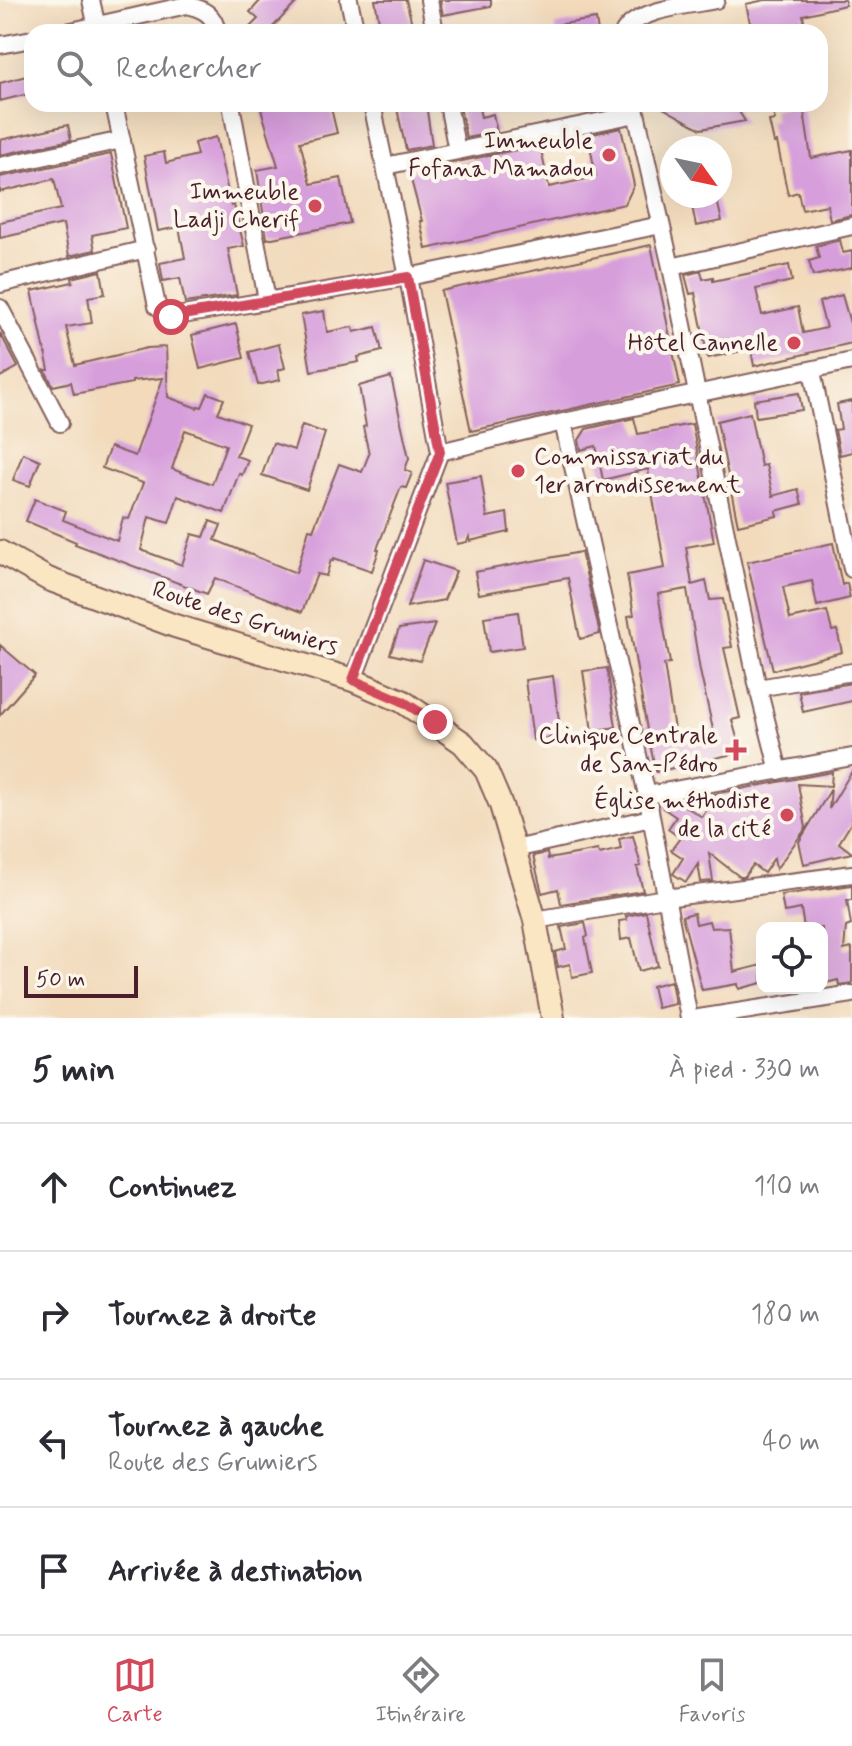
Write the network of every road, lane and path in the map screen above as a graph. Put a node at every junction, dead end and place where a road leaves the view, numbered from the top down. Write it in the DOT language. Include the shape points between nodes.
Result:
graph roads {
  1 [pos="91,0"];
  2 [pos="349,0"];
  3 [pos="429,0"];
  4 [pos="716,0"];
  5 [pos="96,24"];
  6 [pos="116,24"];
  7 [pos="215,24"];
  8 [pos="354,24"];
  9 [pos="434,24"];
  10 [pos="628,24"];
  11 [pos="24,40"];
  12 [pos="0,45"];
  13 [pos="116,112"];
  14 [pos="232,112"];
  15 [pos="374,112"];
  16 [pos="450,112"];
  17 [pos="622,112"];
  18 [pos="636,112"];
  19 [pos="122,140"];
  20 [pos="457,151"];
  21 [pos="0,166"];
  22 [pos="385,166"];
  23 [pos="661,225"];
  24 [pos="852,226"];
  25 [pos="146,249"];
  26 [pos="671,267"];
  27 [pos="408,277"];
  28 [pos="0,284"];
  29 [pos="267,300"];
  30 [pos="0,308"];
  31 [pos="852,361"];
  32 [pos="812,371"];
  33 [pos="697,396"];
  34 [pos="563,422"];
  35 [pos="60,423"];
  36 [pos="440,452"];
  37 [pos="844,493"];
  38 [pos="0,552"];
  39 [pos="852,569"];
  40 [pos="852,672"];
  41 [pos="353,680"];
  42 [pos="758,688"];
  43 [pos="852,757"];
  44 [pos="779,771"];
  45 [pos="647,795"];
  46 [pos="651,818"];
  47 [pos="515,849"];
  48 [pos="852,874"];
  49 [pos="665,898"];
  50 [pos="535,920"];
  51 [pos="852,994"];
  52 [pos="807,1010"];
  53 [pos="553,1018"];
  54 [pos="689,1018"];
  55 [pos="699,1018"];
  1 -- 5 [label="street"];
  2 -- 8 [label="street"];
  3 -- 9 [label="street"];
  4 -- 10 [label="street" via="641,16"];
  6 -- 7 [label="street" via="187,5 204,9"];
  11 -- 12 [label="street"];
  13 -- 19 [label="street"];
  14 -- 29 [label="street"];
  15 -- 22 [label="street"];
  16 -- 20 [label="street"];
  17 -- 20 [label="street"];
  18 -- 23 [label="street"];
  19 -- 21 [label="street"];
  19 -- 25 [label="street"];
  20 -- 22 [label="street"];
  22 -- 27 [label="street"];
  23 -- 26 [label="street"];
  23 -- 27 [label="street"];
  24 -- 26 [label="street"];
  25 -- 28 [label="street"];
  25 -- 29 [label="street" via="157,306 171,317"];
  26 -- 33 [label="street"];
  27 -- 29 [label="street"];
  27 -- 36 [label="street"];
  30 -- 35 [label="street"];
  31 -- 32 [label="street"];
  32 -- 33 [label="street"];
  32 -- 37 [label="street"];
  33 -- 34 [label="street"];
  33 -- 42 [label="street"];
  34 -- 36 [label="street"];
  34 -- 45 [label="street"];
  36 -- 41 [label="street"];
  37 -- 39 [label="street"];
  38 -- 41 [label="main road, Route des Grumiers" via="48,579 175,626"];
  40 -- 42 [label="street"];
  41 -- 47 [label="main road, Route des Grumiers" via="402,701 463,743 486,770"];
  42 -- 44 [label="street"];
  43 -- 44 [label="street"];
  44 -- 45 [label="street"];
  45 -- 46 [label="street"];
  46 -- 47 [label="street"];
  46 -- 49 [label="street"];
  47 -- 50 [label="main road, Route des Grumiers"];
  48 -- 49 [label="street"];
  49 -- 50 [label="street"];
  49 -- 54 [label="street"];
  50 -- 53 [label="main road, Route des Grumiers"];
  51 -- 52 [label="street"];
  52 -- 55 [label="street"];
}
